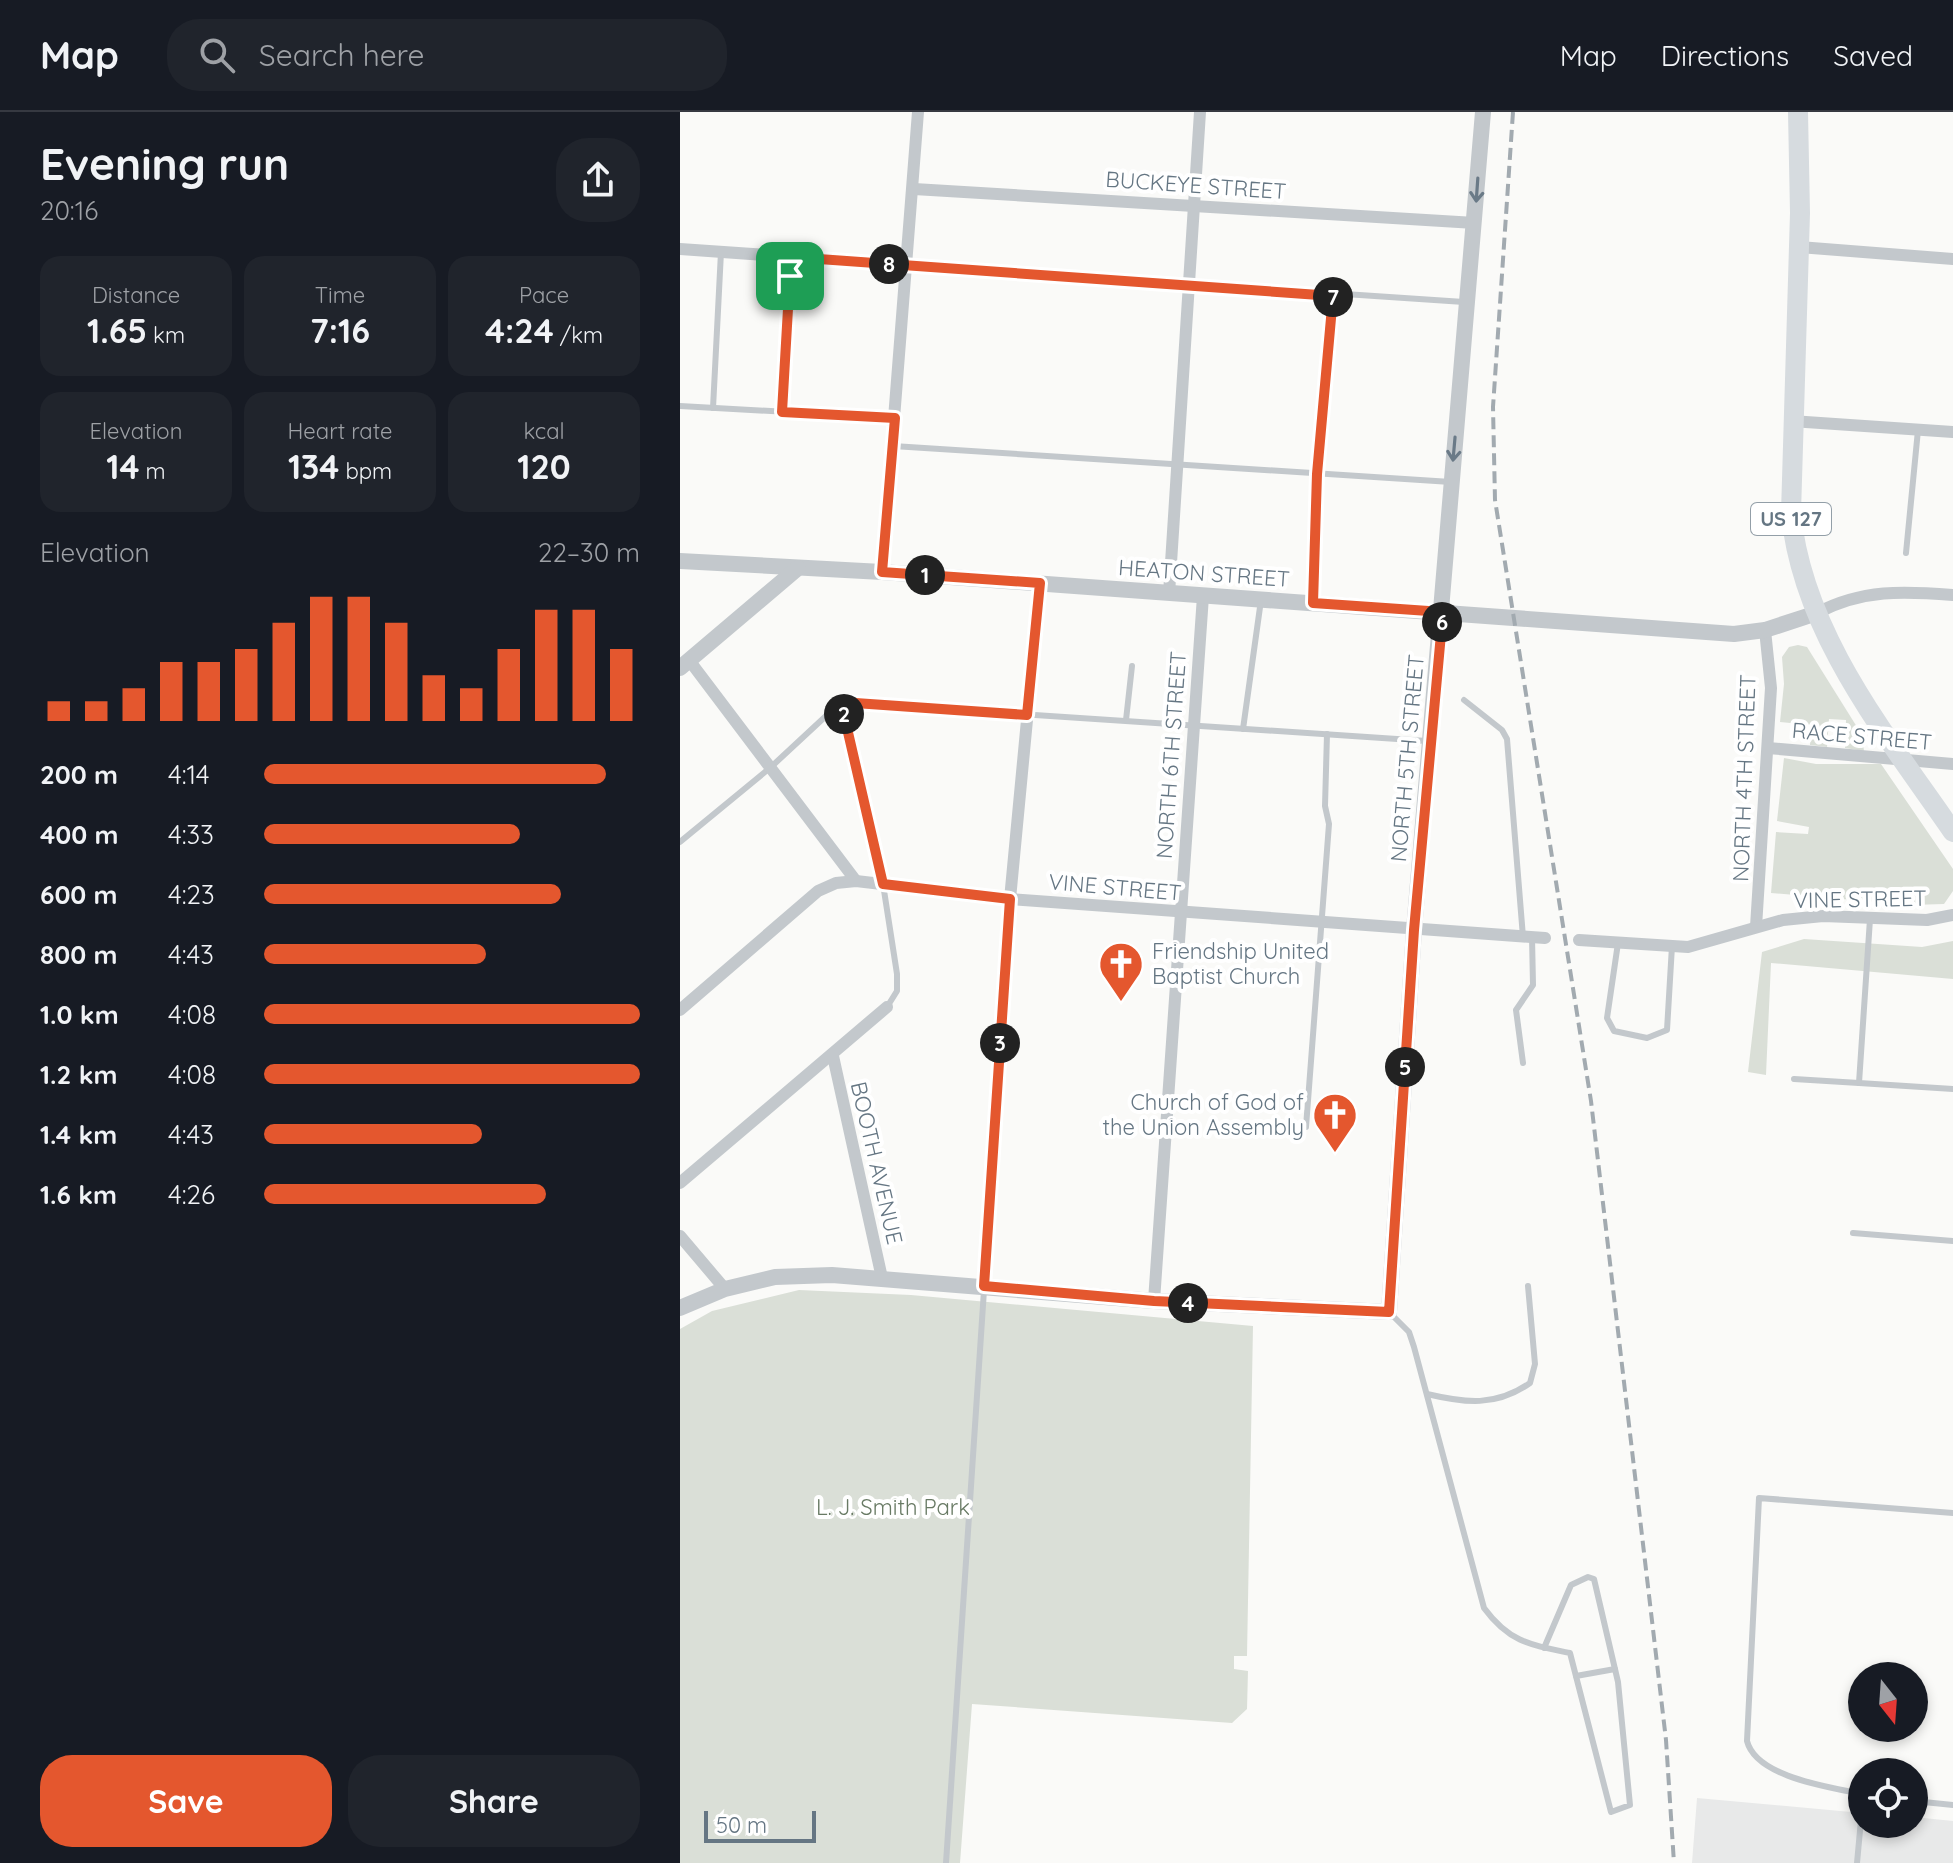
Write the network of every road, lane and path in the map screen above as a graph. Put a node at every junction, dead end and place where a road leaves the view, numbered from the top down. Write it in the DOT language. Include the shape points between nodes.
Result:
graph roads {
  1 [pos="918,112"];
  2 [pos="1200,112"];
  3 [pos="1483,112"];
  4 [pos="1798,112"];
  5 [pos="914,189"];
  6 [pos="1194,204"];
  7 [pos="1475,223"];
  8 [pos="1799,247"];
  9 [pos="680,249"];
  10 [pos="721,252"];
  11 [pos="791,257"];
  12 [pos="1953,259"];
  13 [pos="909,265"];
  14 [pos="1189,286"];
  15 [pos="1333,296"];
  16 [pos="1468,302"];
  17 [pos="680,406"];
  18 [pos="713,408"];
  19 [pos="782,412"];
  20 [pos="895,418"];
  21 [pos="1791,421"];
  22 [pos="1918,430"];
  23 [pos="1953,432"];
  24 [pos="893,446"];
  25 [pos="1178,465"];
  26 [pos="1317,474"];
  27 [pos="1451,482"];
  28 [pos="1906,553"];
  29 [pos="680,561"];
  30 [pos="798,568"];
  31 [pos="882,572"];
  32 [pos="1040,583"];
  33 [pos="1169,594"];
  34 [pos="1953,595"];
  35 [pos="1203,596"];
  36 [pos="1261,600"];
  37 [pos="1313,603"];
  38 [pos="1443,612"];
  39 [pos="1817,613"];
  40 [pos="1765,630"];
  41 [pos="685,664"];
  42 [pos="1132,666"];
  43 [pos="1464,700"];
  44 [pos="841,702"];
  45 [pos="1027,715"];
  46 [pos="1126,720"];
  47 [pos="1193,726"];
  48 [pos="1243,729"];
  49 [pos="1327,734"];
  50 [pos="1431,741"];
  51 [pos="1768,748"];
  52 [pos="1904,760"];
  53 [pos="1953,764"];
  54 [pos="771,767"];
  55 [pos="1953,832"];
  56 [pos="680,842"];
  57 [pos="856,881"];
  58 [pos="883,884"];
  59 [pos="1010,899"];
  60 [pos="1179,913"];
  61 [pos="1953,915"];
  62 [pos="1870,919"];
  63 [pos="1323,923"];
  64 [pos="1756,927"];
  65 [pos="1414,930"];
  66 [pos="1533,937"];
  67 [pos="1579,940"];
  68 [pos="1618,943"];
  69 [pos="1672,946"];
  70 [pos="887,1007"];
  71 [pos="680,1010"];
  72 [pos="833,1056"];
  73 [pos="1523,1063"];
  74 [pos="1794,1079"];
  75 [pos="1859,1083"];
  76 [pos="1953,1089"];
  77 [pos="1306,1127"];
  78 [pos="680,1183"];
  79 [pos="1853,1233"];
  80 [pos="680,1236"];
  81 [pos="1953,1241"];
  82 [pos="882,1278"];
  83 [pos="984,1286"];
  84 [pos="1528,1286"];
  85 [pos="725,1289"];
  86 [pos="1154,1301"];
  87 [pos="680,1308"];
  88 [pos="1389,1312"];
  89 [pos="1427,1394"];
  90 [pos="1953,1513"];
  91 [pos="1544,1648"];
  92 [pos="1615,1669"];
  93 [pos="1576,1676"];
  94 [pos="1848,1791"];
  95 [pos="1928,1802"];
  96 [pos="1953,1805"];
  97 [pos="1859,1838"];
  98 [pos="946,1863"];
  99 [pos="1857,1863"];
  1 -- 5 [label="street"];
  2 -- 6 [label="street"];
  3 -- 7 [label="street, NORTH 5TH STREET, one-way"];
  4 -- 8 [label="highway, US 127"];
  5 -- 6 [label="street, BUCKEYE STREET"];
  5 -- 13 [label="street"];
  6 -- 7 [label="street, BUCKEYE STREET"];
  6 -- 14 [label="street"];
  7 -- 16 [label="street, NORTH 5TH STREET"];
  8 -- 12 [label="street"];
  8 -- 21 [label="highway, US 127"];
  9 -- 10 [label="street"];
  10 -- 11 [label="street"];
  10 -- 18 [label="lane"];
  11 -- 13 [label="street"];
  11 -- 19 [label="lane"];
  13 -- 14 [label="lane"];
  13 -- 20 [label="street"];
  14 -- 15 [label="lane"];
  14 -- 25 [label="street"];
  15 -- 16 [label="lane"];
  15 -- 26 [label="lane"];
  16 -- 27 [label="street, NORTH 5TH STREET, one-way"];
  17 -- 18 [label="lane"];
  18 -- 19 [label="lane"];
  19 -- 20 [label="lane"];
  20 -- 24 [label="street"];
  21 -- 22 [label="street"];
  21 -- 39 [label="highway, US 127" via="1793,534"];
  22 -- 23 [label="street"];
  22 -- 28 [label="lane"];
  24 -- 25 [label="lane"];
  24 -- 31 [label="street"];
  25 -- 26 [label="lane"];
  25 -- 33 [label="street"];
  26 -- 27 [label="lane"];
  26 -- 37 [label="lane"];
  27 -- 38 [label="street, NORTH 5TH STREET"];
  29 -- 30 [label="street, HEATON STREET"];
  30 -- 31 [label="street, HEATON STREET"];
  30 -- 41 [label="street"];
  31 -- 32 [label="street, HEATON STREET"];
  32 -- 33 [label="street, HEATON STREET"];
  32 -- 45 [label="street"];
  33 -- 35 [label="street, HEATON STREET"];
  34 -- 39 [label="street" via="1880,592 1837,602"];
  35 -- 36 [label="street, HEATON STREET"];
  35 -- 47 [label="street, NORTH 6TH STREET"];
  36 -- 37 [label="street, HEATON STREET"];
  36 -- 48 [label="lane"];
  37 -- 38 [label="street, HEATON STREET"];
  38 -- 40 [label="street, HEATON STREET" via="1734,634"];
  38 -- 50 [label="street, NORTH 5TH STREET"];
  39 -- 40 [label="street, HEATON STREET"];
  39 -- 52 [label="highway, US 127" via="1846,671"];
  40 -- 51 [label="street, NORTH 4TH STREET" via="1771,688"];
  41 -- 54 [label="street"];
  42 -- 46 [label="lane"];
  43 -- 66 [label="lane" via="1507,739"];
  44 -- 45 [label="lane"];
  44 -- 54 [label="lane"];
  44 -- 58 [label="lane"];
  45 -- 46 [label="lane"];
  45 -- 59 [label="street"];
  46 -- 47 [label="lane"];
  47 -- 48 [label="lane"];
  47 -- 60 [label="street, NORTH 6TH STREET"];
  48 -- 49 [label="lane"];
  49 -- 50 [label="lane"];
  49 -- 63 [label="lane"];
  50 -- 65 [label="street, NORTH 5TH STREET"];
  51 -- 52 [label="street, RACE STREET"];
  51 -- 64 [label="street, NORTH 4TH STREET"];
  52 -- 53 [label="street, RACE STREET"];
  52 -- 55 [label="highway, US 127"];
  54 -- 56 [label="lane"];
  54 -- 57 [label="street"];
  57 -- 58 [label="street, VINE STREET"];
  57 -- 71 [label="street, VINE STREET" via="818,891"];
  58 -- 59 [label="street, VINE STREET"];
  58 -- 70 [label="lane" via="897,974 897,991"];
  59 -- 60 [label="street, VINE STREET"];
  59 -- 83 [label="street"];
  60 -- 63 [label="street, VINE STREET"];
  60 -- 86 [label="street, NORTH 6TH STREET"];
  61 -- 62 [label="street, VINE STREET"];
  62 -- 64 [label="street, VINE STREET" via="1823,916"];
  62 -- 75 [label="lane"];
  63 -- 65 [label="street, VINE STREET"];
  63 -- 77 [label="lane"];
  64 -- 69 [label="street, VINE STREET" via="1688,947"];
  65 -- 66 [label="street, VINE STREET"];
  65 -- 88 [label="street, NORTH 5TH STREET"];
  66 -- 73 [label="lane" via="1533,985 1516,1010"];
  67 -- 68 [label="street, VINE STREET"];
  68 -- 69 [label="street, VINE STREET"];
  68 -- 69 [label="lane" via="1607,1018 1614,1031 1647,1038 1667,1030"];
  70 -- 72 [label="street"];
  72 -- 78 [label="street"];
  72 -- 82 [label="street, BOOTH AVENUE"];
  74 -- 75 [label="lane"];
  75 -- 76 [label="lane"];
  79 -- 81 [label="lane"];
  80 -- 85 [label="street"];
  82 -- 83 [label="street"];
  82 -- 85 [label="street" via="775,1277"];
  83 -- 86 [label="street"];
  83 -- 98 [label="lane"];
  84 -- 89 [label="lane" via="1535,1364 1530,1383 1512,1396 1486,1403"];
  85 -- 87 [label="street"];
  86 -- 88 [label="street"];
  88 -- 89 [label="lane" via="1409,1332"];
  89 -- 91 [label="lane" via="1484,1608 1502,1633"];
  90 -- 94 [label="lane" via="1759,1498 1747,1741 1751,1755 1813,1783"];
  91 -- 92 [label="lane" via="1571,1585 1588,1577 1594,1579"];
  91 -- 93 [label="lane" via="1570,1653"];
  92 -- 93 [label="lane"];
  92 -- 93 [label="lane" via="1630,1805 1611,1812"];
  95 -- 96 [label="lane"];
  97 -- 99 [label="lane"];
}
